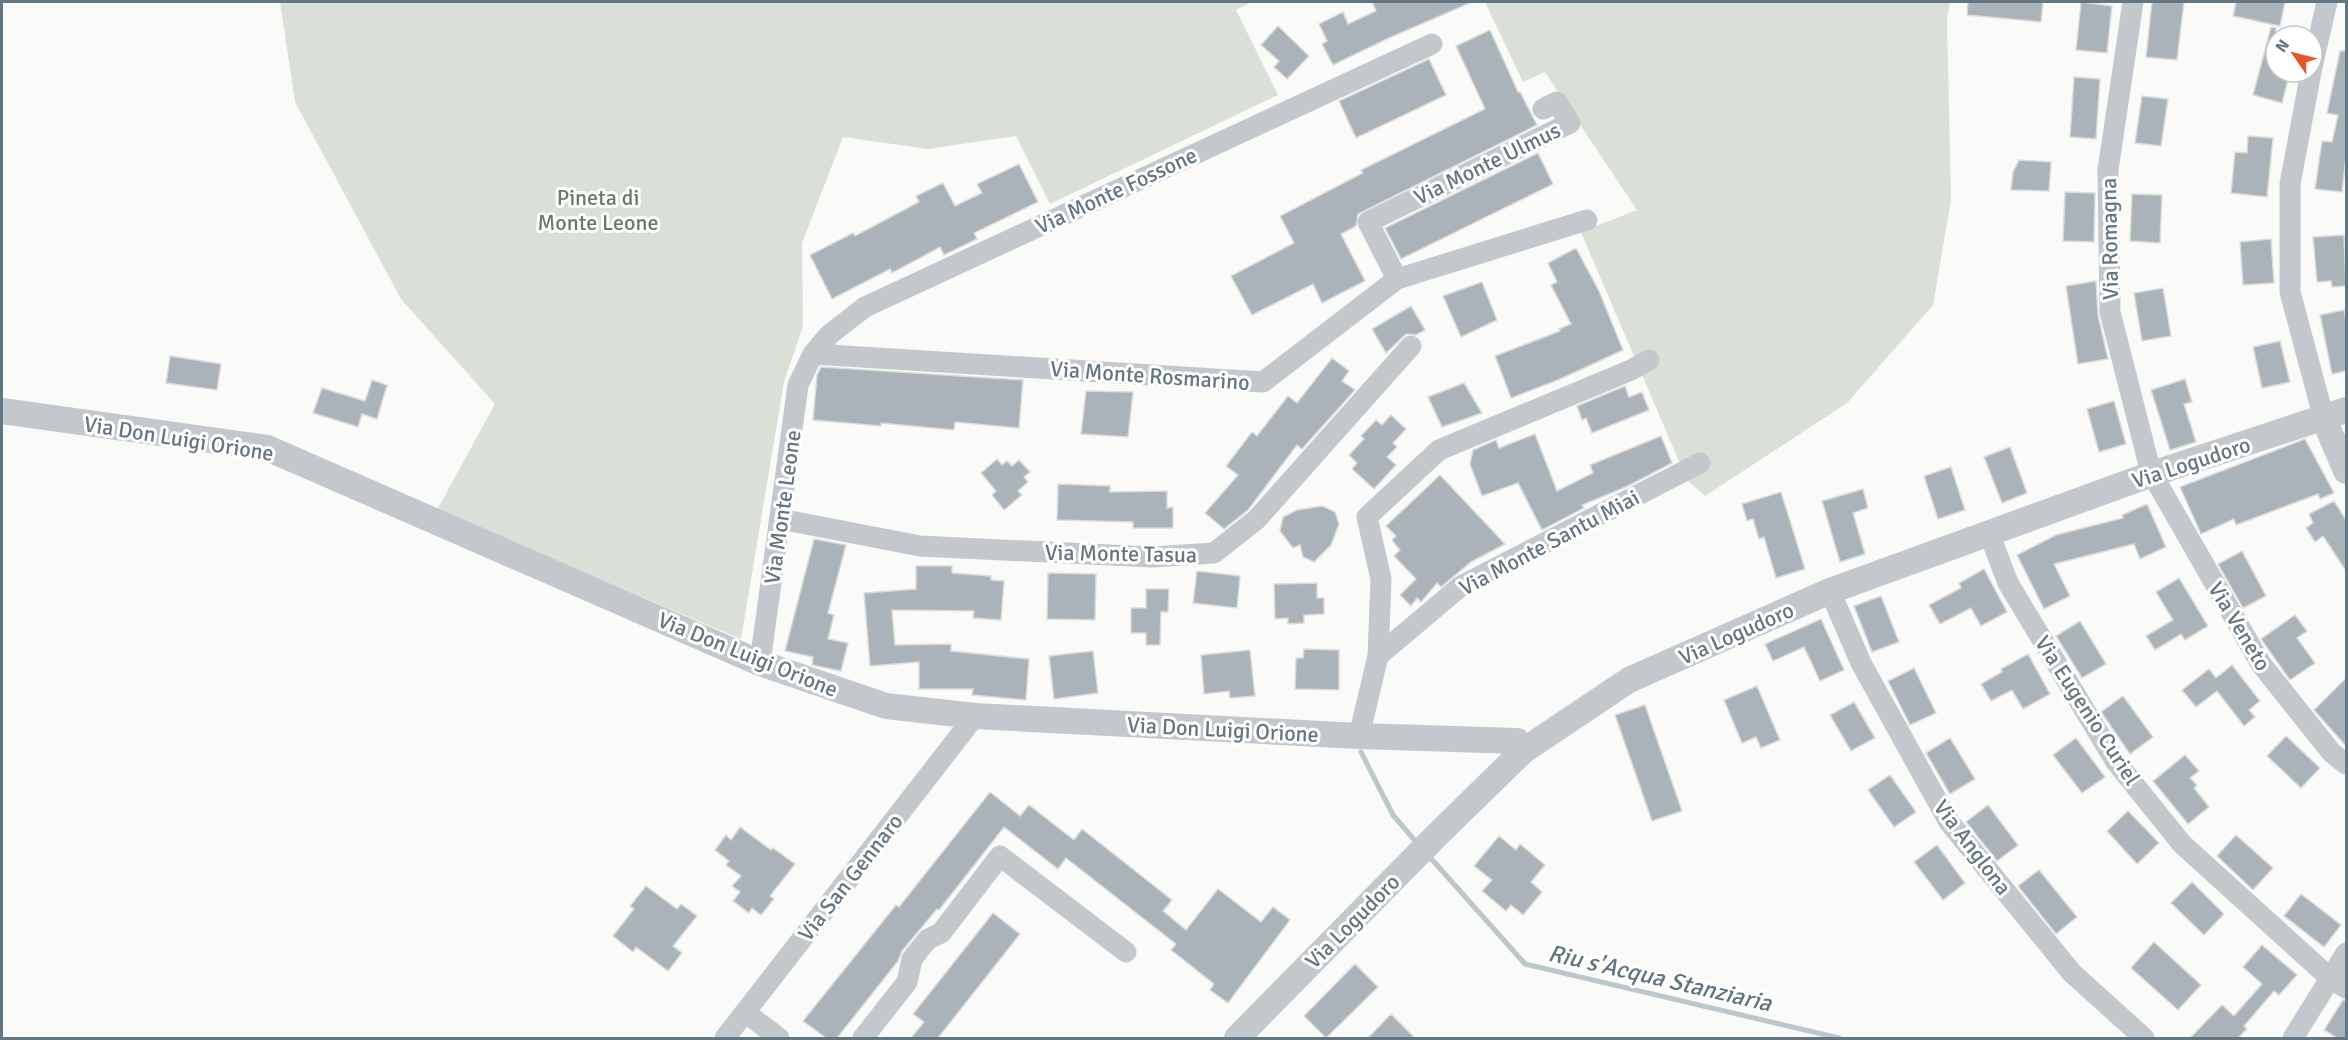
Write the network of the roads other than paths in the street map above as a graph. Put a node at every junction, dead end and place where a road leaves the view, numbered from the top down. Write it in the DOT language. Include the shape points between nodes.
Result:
graph roads {
  1 [pos="2133,2"];
  2 [pos="2327,2"];
  3 [pos="2322,24"];
  4 [pos="1432,44"];
  5 [pos="2309,84"];
  6 [pos="1543,109"];
  7 [pos="1587,220"];
  8 [pos="1397,279"];
  9 [pos="1411,346"];
  10 [pos="813,354"];
  11 [pos="1649,360"];
  12 [pos="2,411"];
  13 [pos="2335,414"];
  14 [pos="1700,463"];
  15 [pos="2346,471"];
  16 [pos="2152,474"];
  17 [pos="780,519"];
  18 [pos="1989,533"];
  19 [pos="1830,591"];
  20 [pos="1378,656"];
  21 [pos="760,663"];
  22 [pos="975,716"];
  23 [pos="1359,736"];
  24 [pos="1523,751"];
  25 [pos="2346,764"];
  26 [pos="1126,952"];
  27 [pos="2346,953"];
  28 [pos="2339,983"];
  29 [pos="746,1012"];
  30 [pos="725,1038"];
  31 [pos="779,1038"];
  32 [pos="862,1038"];
  33 [pos="1237,1038"];
  34 [pos="2144,1038"];
  35 [pos="2293,1038"];
  1 -- 16 [label="street, Via Romagna" via="2108,170 2110,312"];
  2 -- 3 [label="street"];
  4 -- 10 [label="street, Via Monte Fossone" via="865,307 829,334"];
  5 -- 13 [label="street" via="2290,184 2290,292"];
  6 -- 8 [label="street, Via Monte Ulmus" via="1557,102 1570,123 1368,222"];
  7 -- 8 [label="street, Via Monte Rosmarino"];
  8 -- 10 [label="street, Via Monte Rosmarino" via="1263,382"];
  9 -- 17 [label="street, Via Monte Tasua" via="1257,519 1214,553 1152,558 920,546"];
  10 -- 17 [label="street, Via Monte Leone" via="798,385"];
  11 -- 20 [label="street" via="1439,450 1367,517 1381,579"];
  12 -- 21 [label="street, Via Don Luigi Orione" via="267,448"];
  13 -- 15 [label="street"];
  13 -- 16 [label="street, Via Logudoro"];
  14 -- 20 [label="street, Via Monte Santu Miai" via="1461,586"];
  16 -- 18 [label="street, Via Logudoro"];
  16 -- 25 [label="street, Via Veneto" via="2261,664 2332,753"];
  17 -- 21 [label="street, Via Monte Leone"];
  18 -- 19 [label="street, Via Logudoro"];
  18 -- 28 [label="street, Via Eugenio Curiel" via="2008,583 2116,762 2182,844"];
  19 -- 24 [label="street, Via Logudoro" via="1629,680"];
  19 -- 34 [label="street, Via Anglona" via="1861,663 1949,822 2072,973"];
  20 -- 23 [label="street"];
  21 -- 22 [label="street, Via Don Luigi Orione" via="886,706"];
  22 -- 23 [label="street, Via Don Luigi Orione"];
  22 -- 29 [label="street, Via San Gennaro"];
  23 -- 24 [label="street, Via Don Luigi Orione" via="1517,741"];
  24 -- 33 [label="street, Via Logudoro"];
  26 -- 32 [label="street" via="1000,856 941,933 928,939 912,958 906,982"];
  27 -- 28 [label="street"];
  28 -- 35 [label="street"];
  29 -- 30 [label="street, Via San Gennaro"];
  29 -- 31 [label="street"];
}
